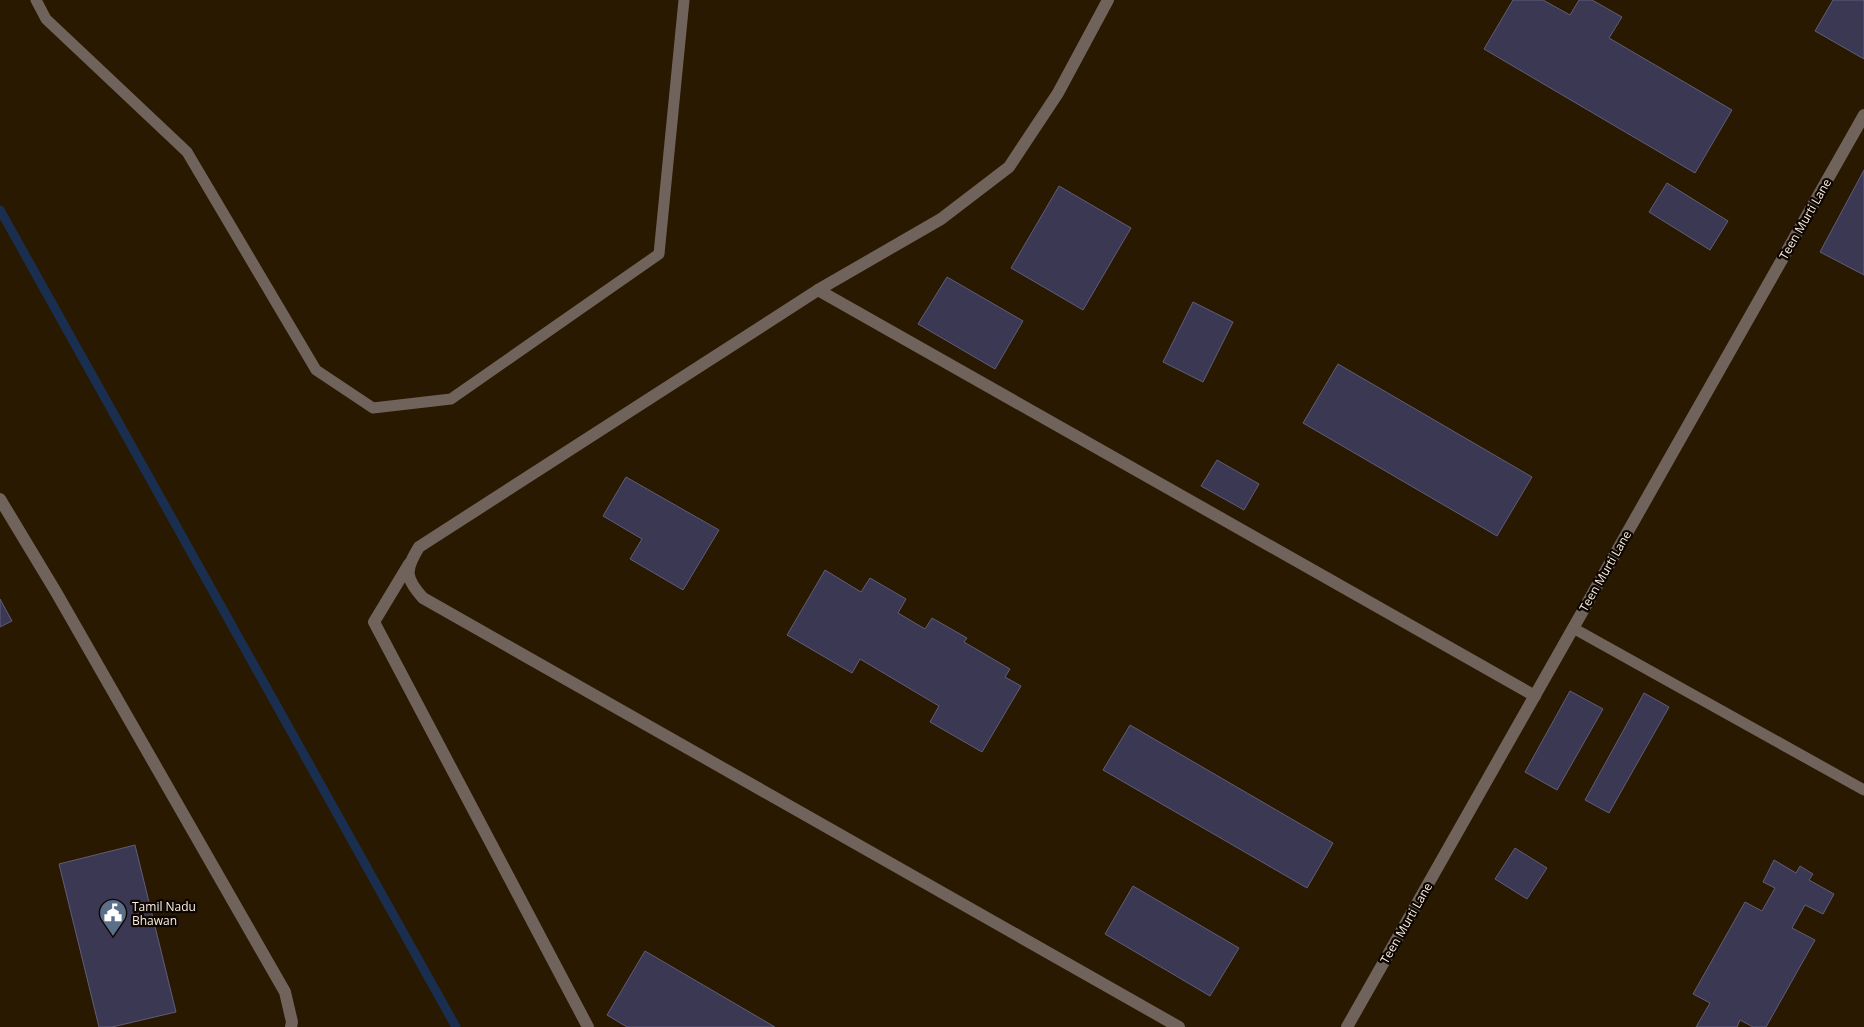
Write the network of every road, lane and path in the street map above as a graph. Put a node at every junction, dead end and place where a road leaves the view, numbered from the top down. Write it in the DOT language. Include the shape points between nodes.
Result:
graph roads {
  1 [pos="36,0"];
  2 [pos="684,0"];
  3 [pos="1108,0"];
  4 [pos="1864,115"];
  5 [pos="818,290"];
  6 [pos="0,499"];
  7 [pos="409,564"];
  8 [pos="1573,628"];
  9 [pos="1535,696"];
  10 [pos="1864,790"];
  11 [pos="291,1027"];
  12 [pos="588,1027"];
  13 [pos="1179,1027"];
  14 [pos="1347,1027"];
  1 -- 2 [label="lane" via="46,19 187,152 316,370 373,408 451,399 659,254"];
  3 -- 5 [label="street" via="1058,93 1009,168 941,218"];
  4 -- 8 [label="street, Teen Murti Lane"];
  5 -- 7 [label="street" via="420,547"];
  5 -- 9 [label="street"];
  6 -- 11 [label="street" via="284,992"];
  7 -- 12 [label="street" via="374,622"];
  7 -- 13 [label="street" via="410,584 423,598"];
  8 -- 9 [label="street, Teen Murti Lane"];
  8 -- 10 [label="lane"];
  9 -- 14 [label="street, Teen Murti Lane"];
}
